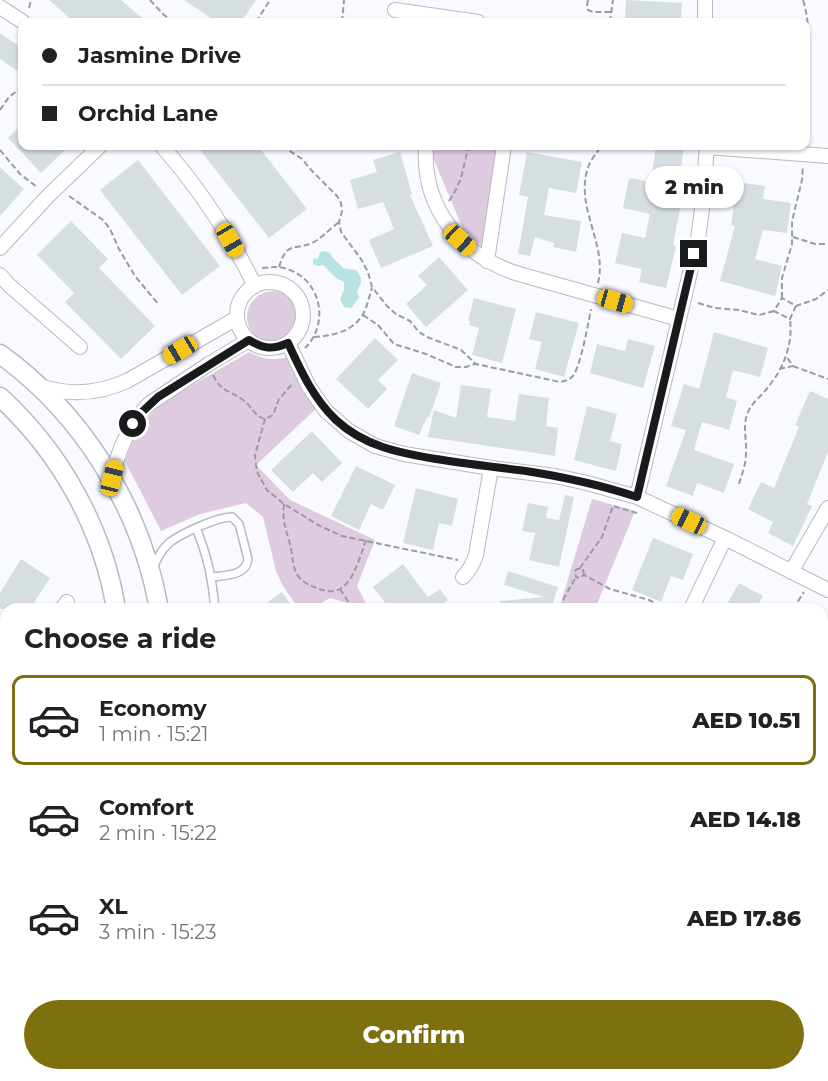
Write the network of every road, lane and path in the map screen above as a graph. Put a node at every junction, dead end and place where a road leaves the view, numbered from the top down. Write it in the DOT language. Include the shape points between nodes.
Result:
graph roads {
  1 [pos="150,0"];
  2 [pos="270,0"];
  3 [pos="344,0"];
  4 [pos="588,0"];
  5 [pos="613,0"];
  6 [pos="705,0"];
  7 [pos="803,0"];
  8 [pos="0,7"];
  9 [pos="395,10"];
  10 [pos="613,12"];
  11 [pos="169,18"];
  12 [pos="259,18"];
  13 [pos="342,18"];
  14 [pos="429,18"];
  15 [pos="611,18"];
  16 [pos="705,18"];
  17 [pos="808,18"];
  18 [pos="18,19"];
  19 [pos="18,90"];
  20 [pos="0,110"];
  21 [pos="0,150"];
  22 [pos="96,150"];
  23 [pos="165,150"];
  24 [pos="288,150"];
  25 [pos="426,150"];
  26 [pos="468,150"];
  27 [pos="503,150"];
  28 [pos="599,150"];
  29 [pos="707,150"];
  30 [pos="755,150"];
  31 [pos="803,154"];
  32 [pos="828,156"];
  33 [pos="48,196"];
  34 [pos="440,213"];
  35 [pos="339,222"];
  36 [pos="793,237"];
  37 [pos="828,244"];
  38 [pos="0,248"];
  39 [pos="487,261"];
  40 [pos="279,267"];
  41 [pos="248,273"];
  42 [pos="0,275"];
  43 [pos="255,286"];
  44 [pos="372,287"];
  45 [pos="828,290"];
  46 [pos="594,295"];
  47 [pos="782,298"];
  48 [pos="684,299"];
  49 [pos="159,305"];
  50 [pos="796,306"];
  51 [pos="774,311"];
  52 [pos="363,315"];
  53 [pos="237,318"];
  54 [pos="679,319"];
  55 [pos="790,319"];
  56 [pos="314,337"];
  57 [pos="249,340"];
  58 [pos="288,343"];
  59 [pos="80,347"];
  60 [pos="0,354"];
  61 [pos="294,356"];
  62 [pos="786,356"];
  63 [pos="209,364"];
  64 [pos="476,364"];
  65 [pos="793,366"];
  66 [pos="779,369"];
  67 [pos="302,373"];
  68 [pos="828,379"];
  69 [pos="39,386"];
  70 [pos="0,397"];
  71 [pos="265,419"];
  72 [pos="491,468"];
  73 [pos="112,478"];
  74 [pos="739,484"];
  75 [pos="637,497"];
  76 [pos="284,504"];
  77 [pos="828,508"];
  78 [pos="636,513"];
  79 [pos="196,528"];
  80 [pos="725,538"];
  81 [pos="366,540"];
  82 [pos="474,563"];
  83 [pos="580,568"];
  84 [pos="791,572"];
  85 [pos="151,573"];
  86 [pos="584,575"];
  87 [pos="576,576"];
  88 [pos="212,577"];
  89 [pos="463,577"];
  90 [pos="811,582"];
  91 [pos="340,589"];
  92 [pos="828,590"];
  93 [pos="115,603"];
  94 [pos="158,603"];
  95 [pos="214,603"];
  96 [pos="349,603"];
  97 [pos="563,603"];
  98 [pos="655,603"];
  99 [pos="694,603"];
  100 [pos="797,603"];
  1 -- 11 [label="path"];
  2 -- 12 [label="path"];
  3 -- 13 [label="path"];
  4 -- 10 [label="path" via="588,10"];
  5 -- 10 [label="path"];
  6 -- 16 [label="street"];
  7 -- 17 [label="path"];
  8 -- 18 [label="street"];
  9 -- 14 [label="street"];
  10 -- 15 [label="path"];
  19 -- 20 [label="path"];
  21 -- 33 [label="path" via="20,174"];
  22 -- 33 [label="street"];
  23 -- 41 [label="street" via="207,204"];
  24 -- 35 [label="path" via="337,196 342,211"];
  25 -- 34 [label="street" via="429,184"];
  26 -- 34 [label="path" via="462,178"];
  27 -- 39 [label="street"];
  28 -- 46 [label="path" via="590,165 585,192 601,265"];
  29 -- 48 [label="street" via="698,239"];
  30 -- 31 [label="street"];
  31 -- 32 [label="street"];
  31 -- 36 [label="path"];
  33 -- 38 [label="street"];
  33 -- 49 [label="path" via="60,205 70,195 103,220 135,276"];
  34 -- 39 [label="street" via="460,240"];
  35 -- 40 [label="path" via="316,240 287,251"];
  35 -- 44 [label="path" via="341,232 368,272"];
  36 -- 37 [label="path"];
  36 -- 47 [label="path" via="782,278"];
  39 -- 46 [label="street" via="511,272"];
  40 -- 41 [label="path" via="263,267"];
  40 -- 56 [label="path" via="303,277 312,287 320,312"];
  41 -- 43 [label="street"];
  42 -- 59 [label="street"];
  43 -- 53 [label="street" via="241,299"];
  43 -- 58 [label="street" via="276,283 287,287 301,304 302,326"];
  44 -- 52 [label="path"];
  44 -- 64 [label="path" via="387,306 419,332 461,350"];
  45 -- 50 [label="path"];
  46 -- 54 [label="street"];
  46 -- 64 [label="path" via="578,365 566,381"];
  47 -- 50 [label="path"];
  47 -- 51 [label="path"];
  48 -- 51 [label="path" via="759,315"];
  48 -- 54 [label="street"];
  50 -- 55 [label="path"];
  51 -- 55 [label="path"];
  52 -- 56 [label="path" via="341,333"];
  52 -- 64 [label="path" via="394,344 456,367"];
  53 -- 57 [label="street"];
  53 -- 69 [label="street" via="115,386 77,393"];
  54 -- 75 [label="street"];
  55 -- 62 [label="path"];
  56 -- 61 [label="path"];
  57 -- 58 [label="street" via="268,348"];
  57 -- 63 [label="street"];
  58 -- 61 [label="street"];
  60 -- 69 [label="street"];
  61 -- 67 [label="street"];
  62 -- 65 [label="path"];
  62 -- 66 [label="path"];
  63 -- 71 [label="path" via="222,388"];
  63 -- 73 [label="street" via="142,412 126,437"];
  65 -- 66 [label="path"];
  65 -- 68 [label="path"];
  66 -- 74 [label="path" via="747,413 747,454"];
  67 -- 71 [label="path" via="283,393 273,415"];
  67 -- 72 [label="street" via="326,411 362,439 404,454"];
  69 -- 73 [label="street" via="76,426"];
  70 -- 93 [label="street" via="41,440 84,508 100,547"];
  71 -- 76 [label="path" via="256,465 267,490"];
  72 -- 75 [label="street" via="555,476"];
  72 -- 82 [label="street"];
  73 -- 85 [label="street"];
  75 -- 80 [label="street"];
  76 -- 81 [label="path" via="331,532"];
  76 -- 91 [label="path" via="283,524 298,576 322,590"];
  77 -- 84 [label="street"];
  78 -- 83 [label="path" via="613,506 602,537"];
  79 -- 85 [label="lane" via="170,542"];
  79 -- 88 [label="lane"];
  79 -- 88 [label="lane" via="228,517 239,524 248,559 246,567 240,572"];
  80 -- 84 [label="street"];
  80 -- 99 [label="street"];
  81 -- 82 [label="path"];
  81 -- 91 [label="path" via="354,571"];
  82 -- 89 [label="street"];
  83 -- 86 [label="path"];
  83 -- 87 [label="path" via="575,571"];
  84 -- 90 [label="street"];
  85 -- 94 [label="street"];
  86 -- 87 [label="path"];
  86 -- 98 [label="path" via="610,589"];
  87 -- 97 [label="path"];
  88 -- 95 [label="lane"];
  90 -- 92 [label="street"];
  90 -- 100 [label="path"];
  91 -- 96 [label="path"];
}
